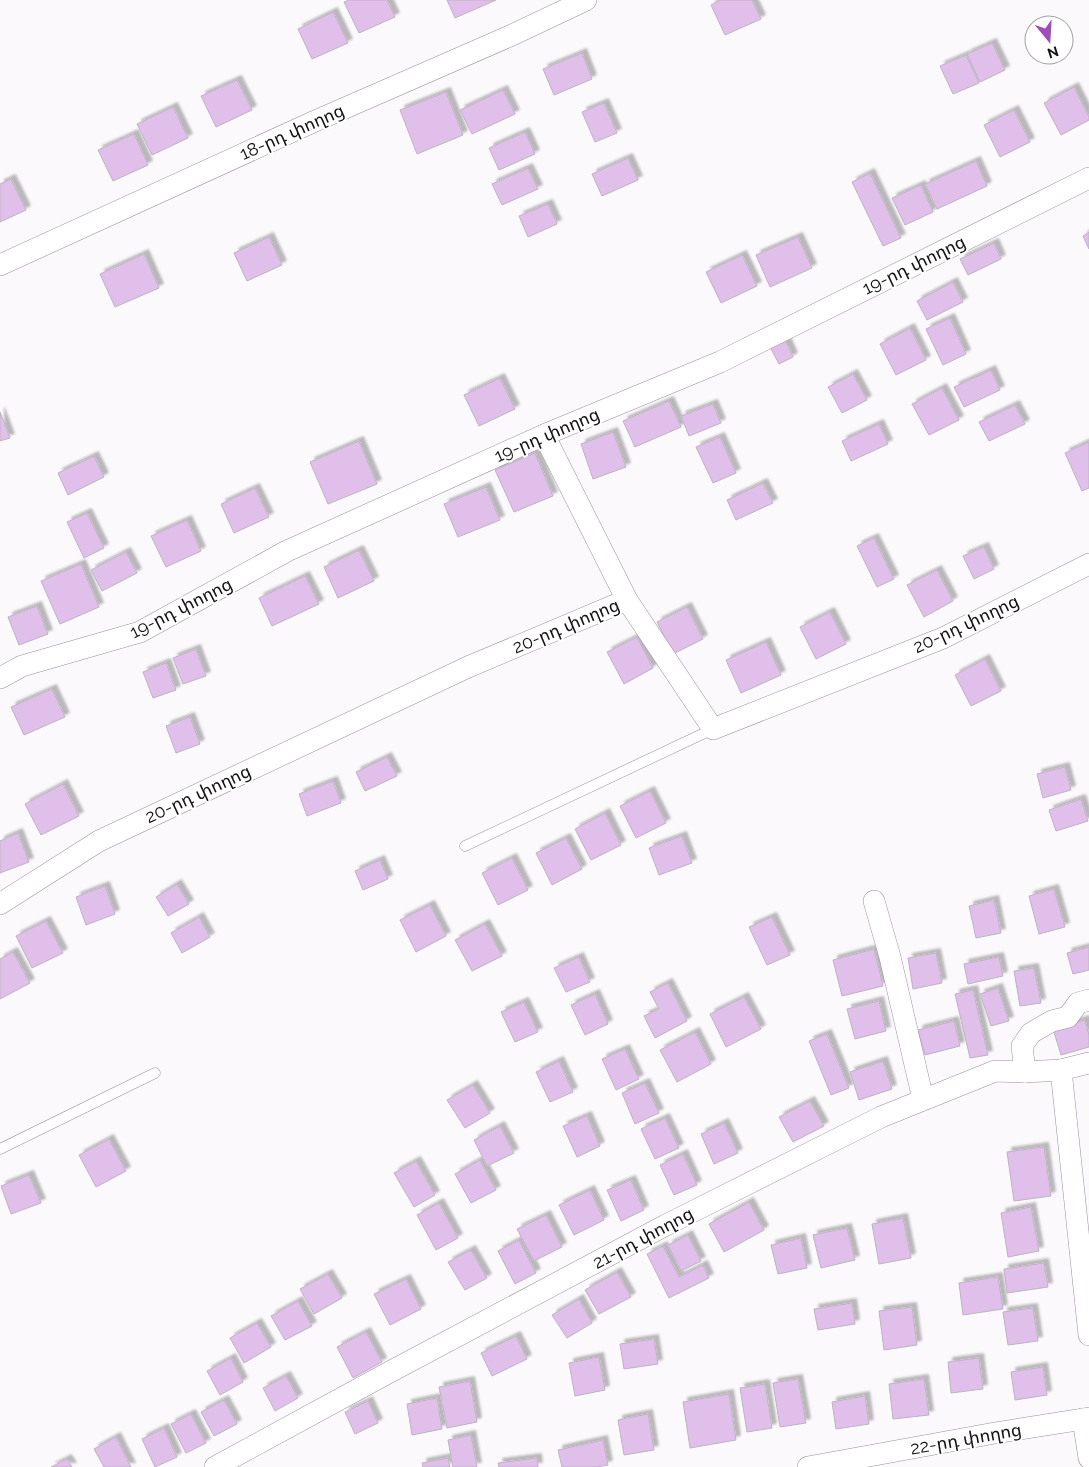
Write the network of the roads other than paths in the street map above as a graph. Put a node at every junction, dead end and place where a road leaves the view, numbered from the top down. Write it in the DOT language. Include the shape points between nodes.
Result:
graph roads {
  1 [pos="586,0"];
  2 [pos="1089,178"];
  3 [pos="0,265"];
  4 [pos="544,435"];
  5 [pos="1089,564"];
  6 [pos="627,600"];
  7 [pos="0,678"];
  8 [pos="713,729"];
  9 [pos="464,846"];
  10 [pos="874,901"];
  11 [pos="0,904"];
  12 [pos="1089,1000"];
  13 [pos="1089,1063"];
  14 [pos="1061,1070"];
  15 [pos="1025,1072"];
  16 [pos="155,1073"];
  17 [pos="923,1100"];
  18 [pos="0,1149"];
  19 [pos="1089,1335"];
  20 [pos="1087,1416"];
  21 [pos="1089,1458"];
  22 [pos="215,1467"];
  23 [pos="808,1467"];
  1 -- 3 [label="street, 18-րդ փողոց"];
  2 -- 4 [label="street, 19-րդ փողոց" via="720,362"];
  4 -- 6 [label="street"];
  4 -- 7 [label="street, 19-րդ փողոց" via="287,551 140,632 22,666"];
  5 -- 8 [label="street, 20-րդ փողոց" via="943,638"];
  6 -- 8 [label="street, 20-րդ փողոց"];
  6 -- 11 [label="street, 20-րդ փողոց" via="468,667 99,841"];
  8 -- 9 [label="lane"];
  10 -- 17 [label="street"];
  12 -- 15 [label="street" via="1078,1003 1068,1017 1052,1021 1031,1033 1022,1046"];
  13 -- 14 [label="street, 21-րդ փողոց"];
  14 -- 15 [label="street, 21-րդ փողոց"];
  14 -- 19 [label="street"];
  15 -- 17 [label="street, 21-րդ փողոց" via="995,1071"];
  16 -- 18 [label="lane"];
  17 -- 22 [label="street, 21-րդ փողոց" via="881,1117 666,1225"];
  20 -- 21 [label="street"];
  20 -- 23 [label="street, 22-րդ փողոց"];
}
